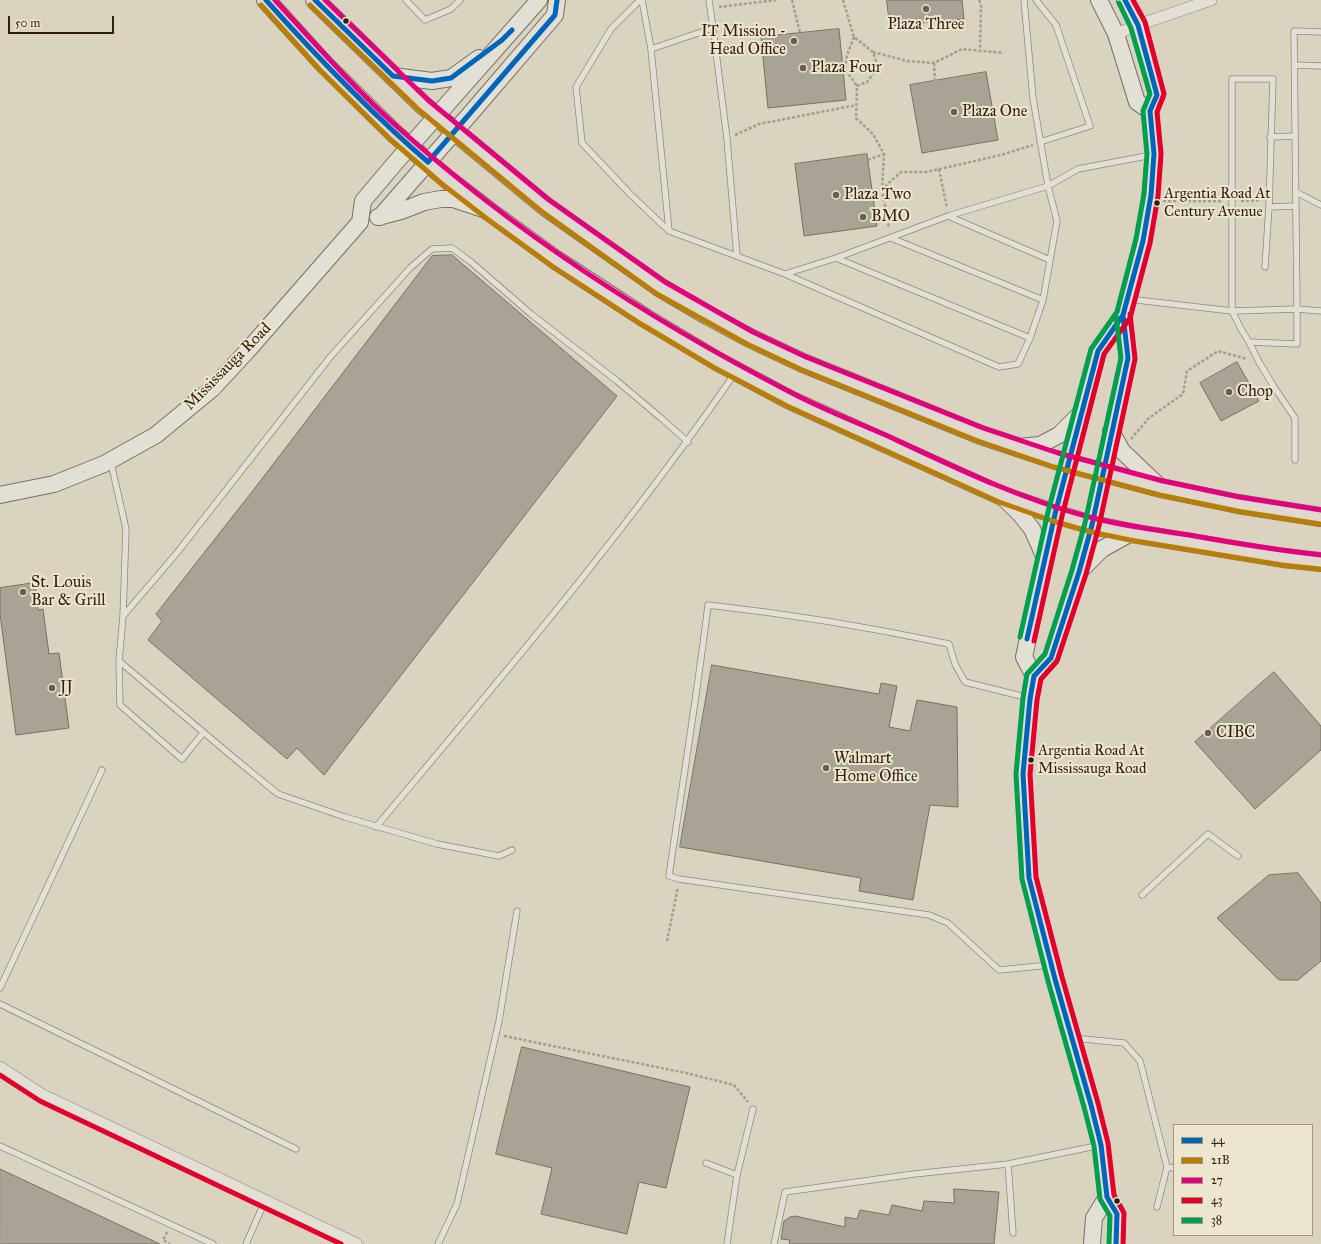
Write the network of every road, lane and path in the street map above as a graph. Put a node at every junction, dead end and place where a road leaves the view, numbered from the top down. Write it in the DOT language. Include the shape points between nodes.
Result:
graph roads {
  1 [pos="266,0"];
  2 [pos="315,0"];
  3 [pos="406,0"];
  4 [pos="460,0"];
  5 [pos="539,0"];
  6 [pos="556,0"];
  7 [pos="641,0"];
  8 [pos="709,0"];
  9 [pos="776,0"];
  10 [pos="792,0"];
  11 [pos="843,0"];
  12 [pos="979,0"];
  13 [pos="1024,0"];
  14 [pos="1036,0"];
  15 [pos="1099,0"];
  16 [pos="1126,0"];
  17 [pos="1211,0"];
  18 [pos="710,8"];
  19 [pos="1138,25"];
  20 [pos="713,28"];
  21 [pos="1321,32"];
  22 [pos="800,33"];
  23 [pos="1116,34"];
  24 [pos="854,37"];
  25 [pos="502,40"];
  26 [pos="651,49"];
  27 [pos="980,51"];
  28 [pos="873,52"];
  29 [pos="1004,53"];
  30 [pos="934,63"];
  31 [pos="1295,65"];
  32 [pos="1321,66"];
  33 [pos="393,76"];
  34 [pos="935,81"];
  35 [pos="857,86"];
  36 [pos="857,105"];
  37 [pos="1150,111"];
  38 [pos="436,117"];
  39 [pos="455,132"];
  40 [pos="1295,136"];
  41 [pos="1270,137"];
  42 [pos="727,139"];
  43 [pos="1040,142"];
  44 [pos="409,147"];
  45 [pos="884,154"];
  46 [pos="1154,154"];
  47 [pos="868,160"];
  48 [pos="428,162"];
  49 [pos="939,169"];
  50 [pos="1048,186"];
  51 [pos="882,189"];
  52 [pos="1296,192"];
  53 [pos="1269,200"];
  54 [pos="1150,201"];
  55 [pos="1232,201"];
  56 [pos="1296,206"];
  57 [pos="1321,206"];
  58 [pos="1269,207"];
  59 [pos="490,212"];
  60 [pos="948,216"];
  61 [pos="380,217"];
  62 [pos="360,222"];
  63 [pos="669,231"];
  64 [pos="891,238"];
  65 [pos="737,256"];
  66 [pos="836,258"];
  67 [pos="1050,260"];
  68 [pos="1265,267"];
  69 [pos="785,274"];
  70 [pos="1128,299"];
  71 [pos="1043,300"];
  72 [pos="1297,309"];
  73 [pos="1232,311"];
  74 [pos="1321,311"];
  75 [pos="1123,315"];
  76 [pos="1030,338"];
  77 [pos="1250,342"];
  78 [pos="1259,362"];
  79 [pos="737,371"];
  80 [pos="1082,412"];
  81 [pos="1111,431"];
  82 [pos="688,442"];
  83 [pos="1016,447"];
  84 [pos="1122,451"];
  85 [pos="1295,460"];
  86 [pos="110,461"];
  87 [pos="1069,464"];
  88 [pos="1103,472"];
  89 [pos="1161,488"];
  90 [pos="0,495"];
  91 [pos="1002,496"];
  92 [pos="1055,514"];
  93 [pos="1321,517"];
  94 [pos="1092,525"];
  95 [pos="1130,533"];
  96 [pos="1044,558"];
  97 [pos="1321,562"];
  98 [pos="1079,572"];
  99 [pos="123,616"];
  100 [pos="118,661"];
  101 [pos="1034,676"];
  102 [pos="1030,699"];
  103 [pos="203,732"];
  104 [pos="102,770"];
  105 [pos="376,827"];
  106 [pos="512,850"];
  107 [pos="1238,856"];
  108 [pos="679,879"];
  109 [pos="1142,895"];
  110 [pos="517,911"];
  111 [pos="667,941"];
  112 [pos="1052,965"];
  113 [pos="0,988"];
  114 [pos="0,1004"];
  115 [pos="496,1034"];
  116 [pos="1073,1038"];
  117 [pos="0,1067"];
  118 [pos="753,1109"];
  119 [pos="1101,1145"];
  120 [pos="0,1146"];
  121 [pos="296,1149"];
  122 [pos="706,1163"];
  123 [pos="1008,1164"];
  124 [pos="1167,1167"];
  125 [pos="1173,1168"];
  126 [pos="737,1175"];
  127 [pos="1107,1197"];
  128 [pos="265,1200"];
  129 [pos="1157,1207"];
  130 [pos="170,1224"];
  131 [pos="1013,1234"];
  132 [pos="170,1244"];
  133 [pos="213,1244"];
  134 [pos="246,1244"];
  135 [pos="357,1244"];
  136 [pos="438,1244"];
  137 [pos="727,1244"];
  138 [pos="774,1244"];
  139 [pos="1092,1244"];
  140 [pos="1116,1244"];
  1 -- 44 [label="main road" via="325,65"];
  2 -- 33 [label="main road"];
  3 -- 4 [label="lane" via="425,20 451,9"];
  5 -- 25 [label="street"];
  6 -- 39 [label="street" via="555,15"];
  7 -- 26 [label="lane"];
  7 -- 63 [label="lane" via="612,29 576,87 582,143"];
  8 -- 18 [label="lane"];
  9 -- 18 [label="path"];
  10 -- 22 [label="path"];
  11 -- 24 [label="path"];
  12 -- 27 [label="path"];
  13 -- 43 [label="lane" via="1033,98"];
  14 -- 43 [label="lane" via="1056,25 1090,126"];
  15 -- 23 [label="street"];
  16 -- 19 [label="street"];
  17 -- 19 [label="street"];
  18 -- 20 [label="lane"];
  19 -- 23 [label="street"];
  19 -- 37 [label="street" via="1157,95"];
  20 -- 26 [label="lane"];
  20 -- 42 [label="lane"];
  21 -- 31 [label="lane" via="1294,31"];
  23 -- 37 [label="street" via="1137,102"];
  24 -- 28 [label="path"];
  24 -- 35 [label="path" via="845,69"];
  25 -- 33 [label="street" via="452,78 432,81"];
  25 -- 38 [label="street"];
  26 -- 63 [label="lane"];
  27 -- 29 [label="path"];
  27 -- 30 [label="path" via="962,49"];
  28 -- 30 [label="path" via="907,61"];
  28 -- 35 [label="path" via="878,67 867,82"];
  30 -- 34 [label="path"];
  31 -- 32 [label="lane"];
  31 -- 40 [label="lane"];
  33 -- 38 [label="main road"];
  35 -- 36 [label="path"];
  36 -- 42 [label="path" via="759,124"];
  36 -- 45 [label="path" via="856,118 873,134"];
  37 -- 46 [label="street"];
  38 -- 39 [label="main road"];
  38 -- 44 [label="street"];
  39 -- 48 [label="street"];
  39 -- 83 [label="main road" via="546,206 661,288 709,316 803,363"];
  40 -- 41 [label="lane"];
  40 -- 52 [label="lane"];
  41 -- 53 [label="lane"];
  41 -- 55 [label="lane" via="1273,79 1232,79"];
  42 -- 65 [label="lane"];
  43 -- 49 [label="path" via="1001,155"];
  43 -- 50 [label="lane"];
  44 -- 48 [label="main road"];
  44 -- 62 [label="street" via="363,201"];
  45 -- 47 [label="path"];
  45 -- 51 [label="path"];
  46 -- 50 [label="lane" via="1078,169"];
  46 -- 54 [label="street"];
  48 -- 59 [label="main road"];
  48 -- 61 [label="street"];
  49 -- 51 [label="path" via="901,172"];
  49 -- 60 [label="path"];
  50 -- 60 [label="lane"];
  50 -- 67 [label="lane" via="1057,221"];
  51 -- 64 [label="path"];
  52 -- 56 [label="lane"];
  52 -- 57 [label="lane"];
  53 -- 55 [label="path"];
  53 -- 58 [label="lane"];
  54 -- 55 [label="path"];
  54 -- 70 [label="street"];
  55 -- 73 [label="lane"];
  56 -- 58 [label="lane"];
  56 -- 72 [label="lane"];
  58 -- 68 [label="lane"];
  59 -- 61 [label="street" via="453,199 441,199"];
  59 -- 79 [label="main road" via="556,260 645,318"];
  60 -- 64 [label="lane"];
  60 -- 67 [label="lane"];
  61 -- 62 [label="street"];
  62 -- 86 [label="street, Mississauga Road" via="213,388 156,435"];
  63 -- 65 [label="lane"];
  64 -- 66 [label="lane"];
  64 -- 71 [label="lane"];
  65 -- 69 [label="lane"];
  66 -- 69 [label="lane"];
  66 -- 76 [label="lane"];
  67 -- 71 [label="lane"];
  69 -- 76 [label="lane" via="999,367 1018,364"];
  70 -- 73 [label="lane"];
  70 -- 75 [label="street"];
  71 -- 76 [label="lane"];
  72 -- 73 [label="lane"];
  72 -- 74 [label="lane"];
  72 -- 77 [label="lane" via="1297,344"];
  73 -- 77 [label="lane"];
  75 -- 80 [label="street" via="1098,352"];
  75 -- 81 [label="street" via="1128,358"];
  77 -- 78 [label="lane"];
  78 -- 84 [label="path" via="1218,351 1187,371 1183,394 1149,418"];
  78 -- 85 [label="lane" via="1296,418"];
  79 -- 82 [label="lane"];
  79 -- 91 [label="main road" via="836,422"];
  80 -- 83 [label="street" via="1059,435 1040,446"];
  80 -- 87 [label="street"];
  81 -- 84 [label="street"];
  81 -- 88 [label="street"];
  82 -- 99 [label="lane" via="531,314 472,262 452,248 432,249 410,268 331,356 176,554"];
  82 -- 105 [label="lane" via="558,608"];
  83 -- 87 [label="main road"];
  84 -- 89 [label="street"];
  86 -- 90 [label="street, Mississauga Road" via="54,484"];
  86 -- 99 [label="lane" via="126,529"];
  87 -- 88 [label="main road"];
  87 -- 92 [label="street"];
  88 -- 89 [label="main road"];
  88 -- 94 [label="street"];
  89 -- 93 [label="main road" via="1238,504"];
  91 -- 92 [label="main road"];
  91 -- 96 [label="street" via="1032,529"];
  92 -- 94 [label="main road"];
  92 -- 96 [label="street"];
  94 -- 95 [label="main road"];
  94 -- 98 [label="street"];
  95 -- 97 [label="main road"];
  95 -- 98 [label="street" via="1102,549"];
  96 -- 101 [label="street" via="1024,657"];
  98 -- 101 [label="street" via="1051,658"];
  99 -- 100 [label="lane"];
  100 -- 103 [label="lane"];
  100 -- 103 [label="lane" via="120,705 182,759"];
  101 -- 102 [label="street"];
  102 -- 108 [label="lane" via="965,682 955,664 949,644 850,624 708,605 669,876"];
  102 -- 112 [label="street" via="1023,774 1029,878"];
  103 -- 105 [label="lane" via="278,794"];
  104 -- 113 [label="lane"];
  105 -- 106 [label="lane" via="437,844 499,856"];
  107 -- 109 [label="lane" via="1208,834"];
  108 -- 111 [label="path"];
  108 -- 112 [label="lane" via="929,915 948,923 998,970"];
  110 -- 115 [label="lane"];
  112 -- 116 [label="street"];
  114 -- 121 [label="lane"];
  115 -- 118 [label="path" via="734,1085"];
  115 -- 136 [label="lane" via="457,1204"];
  116 -- 119 [label="street"];
  116 -- 124 [label="lane" via="1124,1043 1140,1061"];
  117 -- 128 [label="street" via="43,1095"];
  118 -- 126 [label="lane"];
  119 -- 123 [label="lane"];
  119 -- 127 [label="street"];
  120 -- 130 [label="lane"];
  122 -- 126 [label="lane"];
  123 -- 131 [label="lane"];
  123 -- 138 [label="lane" via="785,1192"];
  124 -- 125 [label="lane"];
  124 -- 129 [label="lane"];
  126 -- 137 [label="lane"];
  127 -- 139 [label="street" via="1094,1218"];
  127 -- 140 [label="street" via="1117,1214"];
  128 -- 134 [label="lane"];
  128 -- 135 [label="street"];
  130 -- 132 [label="path" via="163,1240"];
  130 -- 133 [label="lane"];
}
